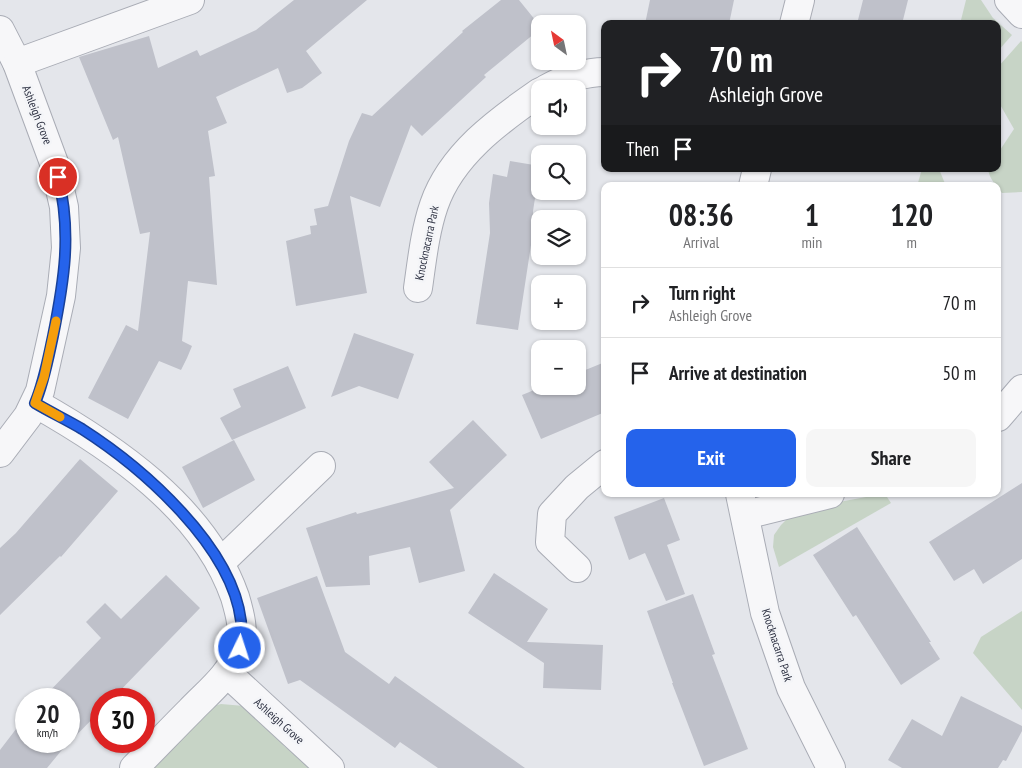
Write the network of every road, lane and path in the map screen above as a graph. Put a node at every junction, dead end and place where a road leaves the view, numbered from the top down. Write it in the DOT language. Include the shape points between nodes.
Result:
graph roads {
  1 [pos="190,0"];
  2 [pos="800,0"];
  3 [pos="1009,0"];
  4 [pos="1022,14"];
  5 [pos="795,20"];
  6 [pos="0,30"];
  7 [pos="17,63"];
  8 [pos="601,72"];
  9 [pos="562,80"];
  10 [pos="531,98"];
  11 [pos="418,288"];
  12 [pos="1022,389"];
  13 [pos="35,403"];
  14 [pos="1001,414"];
  15 [pos="0,452"];
  16 [pos="321,466"];
  17 [pos="601,467"];
  18 [pos="804,497"];
  19 [pos="743,504"];
  20 [pos="220,564"];
  21 [pos="577,568"];
  22 [pos="227,673"];
  23 [pos="134,768"];
  24 [pos="330,768"];
  25 [pos="831,768"];
  1 -- 7 [label="street"];
  2 -- 5 [label="street"];
  3 -- 4 [label="street"];
  6 -- 7 [label="street, Ashleigh Grove"];
  7 -- 13 [label="street, Ashleigh Grove" via="54,163 66,227 61,296 44,377"];
  8 -- 9 [label="street"];
  10 -- 11 [label="street, Knocknacarra Park" via="481,138 454,166 444,182 429,220"];
  12 -- 14 [label="street"];
  13 -- 15 [label="street, Ashleigh Grove"];
  13 -- 20 [label="street" via="82,429 156,487 193,526"];
  16 -- 20 [label="street"];
  17 -- 21 [label="street" via="552,514 550,542"];
  18 -- 19 [label="street, Knocknacarra Park"];
  19 -- 25 [label="street, Knocknacarra Park" via="765,613 790,688"];
  20 -- 22 [label="street" via="231,585 241,623 240,648"];
  22 -- 23 [label="street"];
  22 -- 24 [label="street, Ashleigh Grove"];
}
